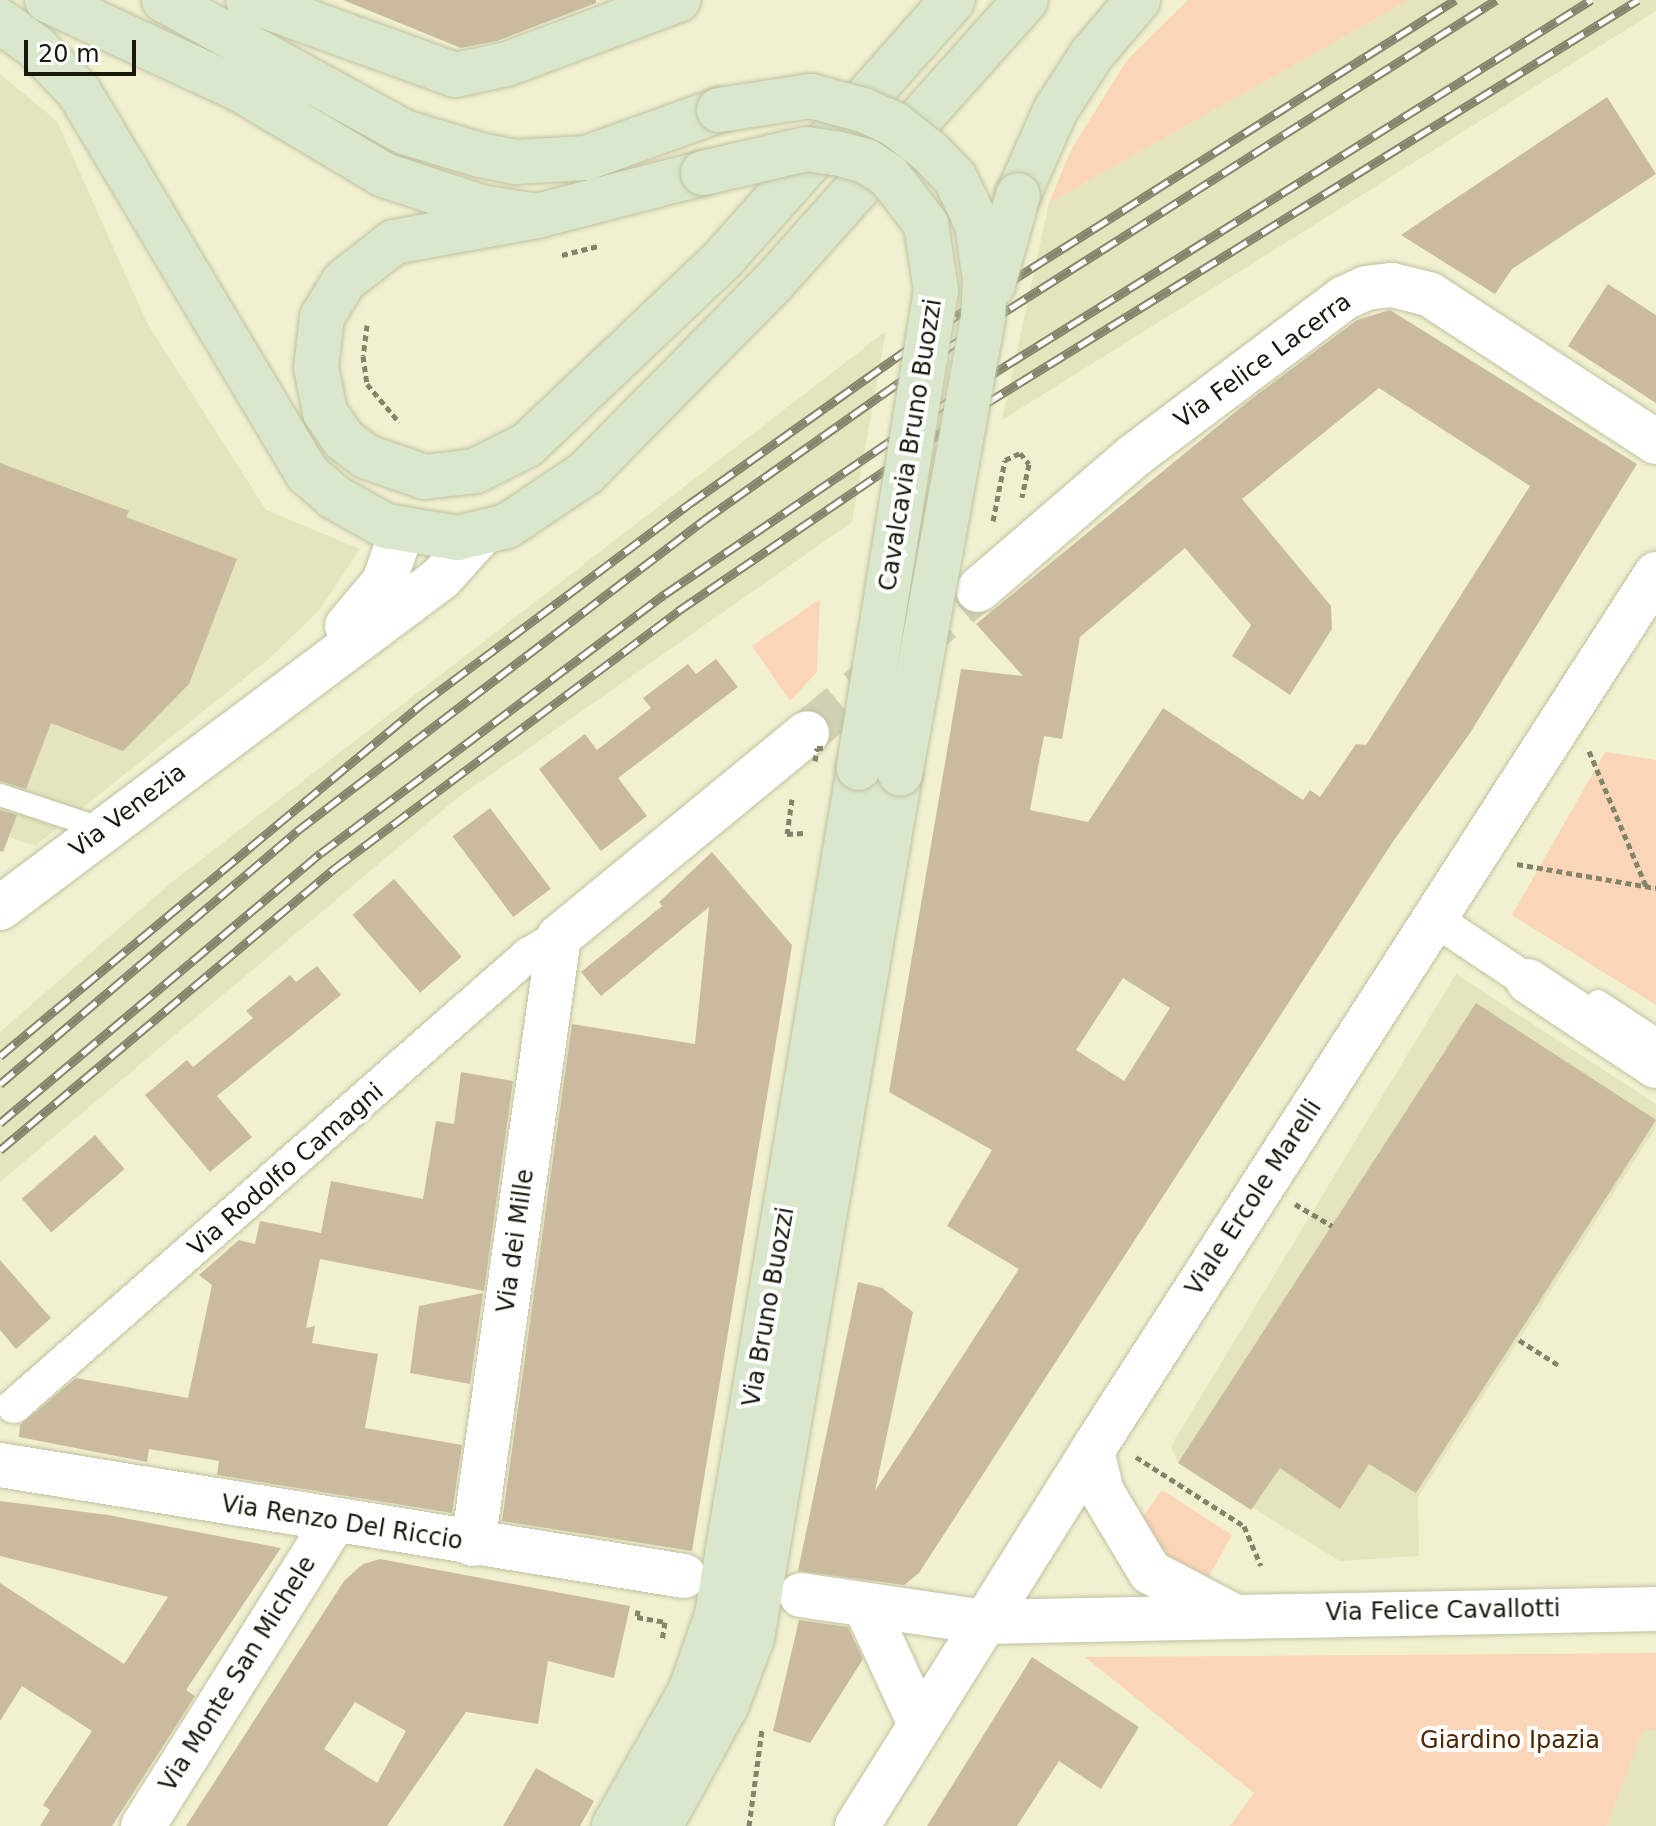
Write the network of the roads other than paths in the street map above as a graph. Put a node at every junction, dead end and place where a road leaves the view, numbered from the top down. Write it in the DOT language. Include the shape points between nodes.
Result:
graph roads {
  1 [pos="47,0"];
  2 [pos="164,0"];
  3 [pos="248,0"];
  4 [pos="678,0"];
  5 [pos="953,0"];
  6 [pos="1026,0"];
  7 [pos="1138,0"];
  8 [pos="0,21"];
  9 [pos="537,216"];
  10 [pos="983,318"];
  11 [pos="1656,442"];
  12 [pos="402,530"];
  13 [pos="479,536"];
  14 [pos="1656,574"];
  15 [pos="978,590"];
  16 [pos="256,713"];
  17 [pos="811,747"];
  18 [pos="880,771"];
  19 [pos="0,795"];
  20 [pos="102,829"];
  21 [pos="0,908"];
  22 [pos="1433,918"];
  23 [pos="559,937"];
  24 [pos="1528,981"];
  25 [pos="1598,1001"];
  26 [pos="1656,1039"];
  27 [pos="1656,1066"];
  28 [pos="14,1406"];
  29 [pos="1097,1443"];
  30 [pos="0,1465"];
  31 [pos="333,1523"];
  32 [pos="473,1544"];
  33 [pos="684,1576"];
  34 [pos="801,1595"];
  35 [pos="865,1605"];
  36 [pos="1656,1609"];
  37 [pos="1230,1614"];
  38 [pos="983,1622"];
  39 [pos="920,1724"];
  40 [pos="143,1826"];
  41 [pos="614,1826"];
  42 [pos="660,1826"];
  43 [pos="857,1826"];
  1 -- 9 [label="main road, Cavalcavia Bruno Buozzi" via="241,90 384,175 481,207"];
  2 -- 10 [label="main road, Cavalcavia Bruno Buozzi, bridge" via="404,132 492,158 555,163 586,158 719,110 794,97 830,98 894,124 955,178 977,224 985,280"];
  3 -- 4 [label="main road" via="438,71 475,74"];
  5 -- 9 [label="main road" via="723,259 527,445 475,471 425,477 367,457 343,439 325,412 316,367 322,317 344,281 394,242"];
  6 -- 13 [label="main road" via="771,285 586,473 507,526"];
  7 -- 10 [label="main road, bridge" via="1092,54 1055,111 1018,195"];
  8 -- 12 [label="main road" via="36,47 79,92 291,453 334,497"];
  9 -- 18 [label="main road, Cavalcavia Bruno Buozzi, bridge" via="806,149 866,161 889,176 926,224 936,290"];
  10 -- 18 [label="main road, Cavalcavia Bruno Buozzi, bridge"];
  11 -- 15 [label="street, Via Felice Lacerra" via="1429,294 1378,286 1344,298 1147,446"];
  12 -- 13 [label="main road" via="433,537"];
  12 -- 16 [label="street, Via Venezia" via="384,582 358,615"];
  13 -- 16 [label="street, Via Venezia" via="441,578"];
  14 -- 22 [label="street, Viale Ercole Marelli"];
  16 -- 20 [label="street, Via Venezia"];
  17 -- 23 [label="street"];
  18 -- 41 [label="main road, Via Bruno Buozzi" via="717,1615 691,1690"];
  18 -- 42 [label="main road, Via Bruno Buozzi" via="752,1638 727,1704"];
  19 -- 20 [label="lane"];
  20 -- 21 [label="street, Via Venezia"];
  22 -- 24 [label="street"];
  22 -- 29 [label="street, Viale Ercole Marelli"];
  23 -- 28 [label="street, Via Rodolfo Camagni" via="528,955"];
  23 -- 32 [label="street, Via dei Mille"];
  24 -- 27 [label="street"];
  25 -- 26 [label="lane"];
  29 -- 37 [label="street, Via Felice Cavallotti" via="1102,1492 1150,1572"];
  29 -- 38 [label="street, Viale Ercole Marelli"];
  30 -- 31 [label="street, Via Renzo Del Riccio"];
  31 -- 32 [label="street, Via Renzo Del Riccio"];
  31 -- 40 [label="street, Via Monte San Michele"];
  32 -- 33 [label="street, Via Renzo Del Riccio"];
  34 -- 35 [label="street"];
  35 -- 38 [label="street"];
  35 -- 39 [label="street"];
  36 -- 37 [label="street, Via Felice Cavallotti"];
  37 -- 38 [label="street, Via Felice Cavallotti"];
  38 -- 39 [label="street, Viale Ercole Marelli"];
  39 -- 43 [label="street, Viale Ercole Marelli"];
}
